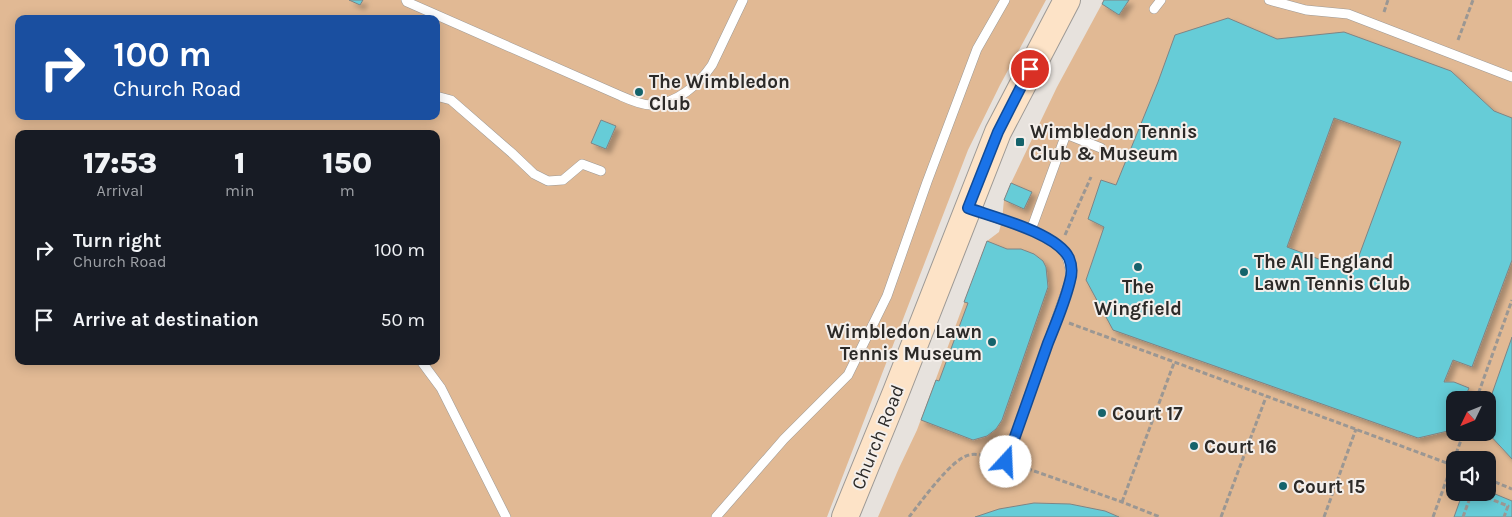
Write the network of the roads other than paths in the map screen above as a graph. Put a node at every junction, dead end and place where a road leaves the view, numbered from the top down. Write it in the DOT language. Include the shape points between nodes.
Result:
graph roads {
  1 [pos="406,0"];
  2 [pos="743,0"];
  3 [pos="1005,0"];
  4 [pos="1067,0"];
  5 [pos="1160,0"];
  6 [pos="1269,0"];
  7 [pos="1154,9"];
  8 [pos="437,15"];
  9 [pos="440,16"];
  10 [pos="1512,77"];
  11 [pos="440,97"];
  12 [pos="1101,148"];
  13 [pos="601,171"];
  14 [pos="968,208"];
  15 [pos="1031,230"];
  16 [pos="424,365"];
  17 [pos="1006,462"];
  18 [pos="506,517"];
  19 [pos="716,517"];
  20 [pos="845,517"];
  1 -- 8 [label="lane"];
  2 -- 9 [label="lane" via="706,74 683,94 652,105 621,96"];
  3 -- 19 [label="lane" via="977,49 887,296 848,375 784,439"];
  4 -- 14 [label="street, Church Road" via="998,132"];
  5 -- 7 [label="lane"];
  6 -- 10 [label="lane" via="1306,10 1348,14"];
  11 -- 13 [label="lane" via="451,100 534,174 548,182 562,180 582,164"];
  12 -- 15 [label="lane" via="1066,134"];
  14 -- 15 [label="lane"];
  14 -- 20 [label="street, Church Road"];
  15 -- 17 [label="lane" via="1059,246 1068,257 1070,280"];
  16 -- 18 [label="lane" via="441,388"];
}
